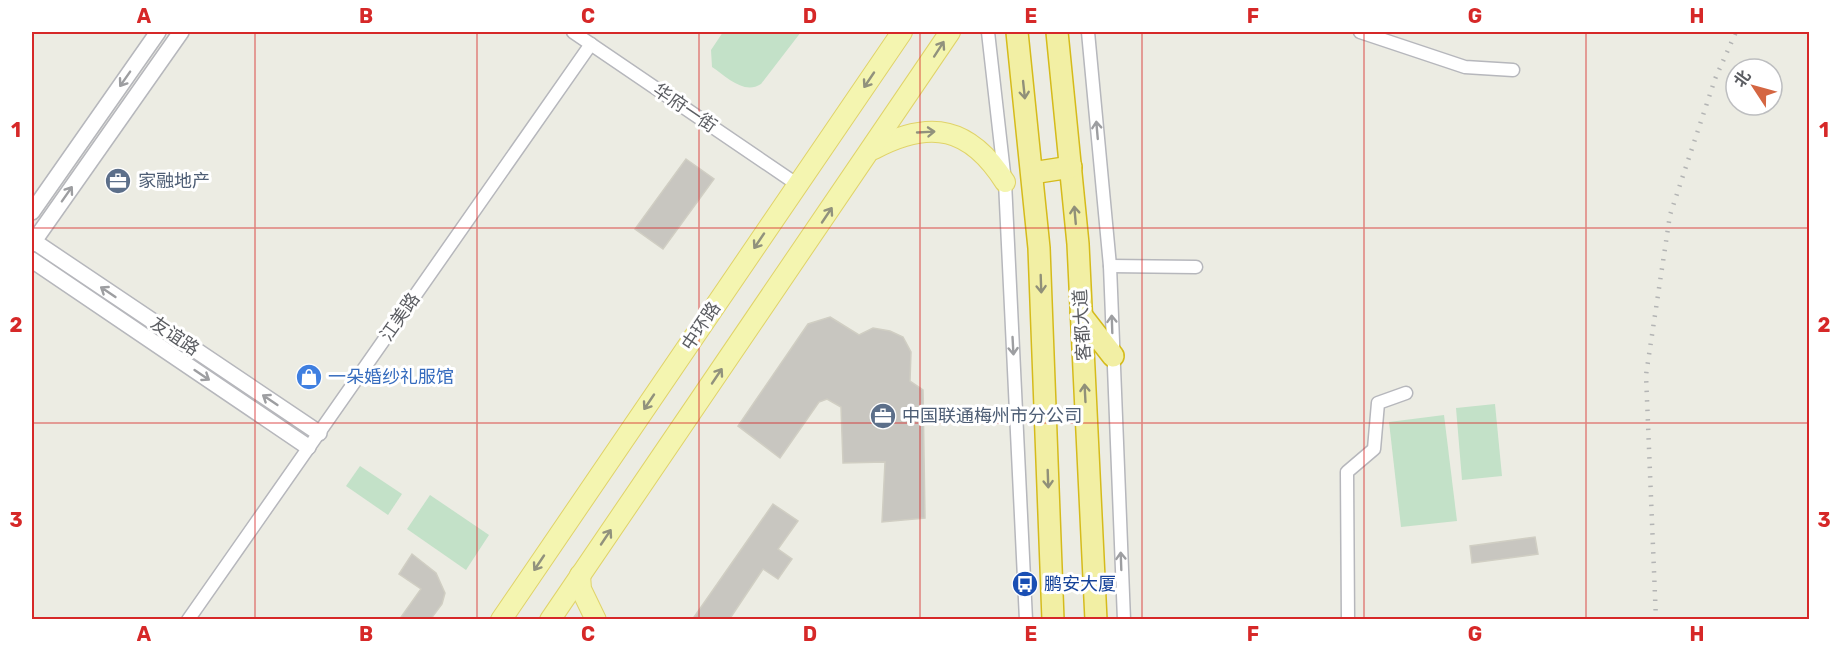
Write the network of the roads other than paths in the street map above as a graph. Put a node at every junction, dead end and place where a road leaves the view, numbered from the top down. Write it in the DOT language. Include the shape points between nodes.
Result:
graph roads {
  1 [pos="158,32"];
  2 [pos="181,32"];
  3 [pos="573,32"];
  4 [pos="902,32"];
  5 [pos="950,32"];
  6 [pos="988,32"];
  7 [pos="1017,32"];
  8 [pos="1088,32"];
  9 [pos="1360,32"];
  10 [pos="1055,36"];
  11 [pos="591,44"];
  12 [pos="1513,70"];
  13 [pos="872,150"];
  14 [pos="1071,167"];
  15 [pos="1032,173"];
  16 [pos="1005,182"];
  17 [pos="798,185"];
  18 [pos="32,212"];
  19 [pos="32,242"];
  20 [pos="32,260"];
  21 [pos="1110,267"];
  22 [pos="1196,267"];
  23 [pos="1081,315"];
  24 [pos="1113,356"];
  25 [pos="1406,393"];
  26 [pos="319,433"];
  27 [pos="308,447"];
  28 [pos="580,575"];
  29 [pos="188,620"];
  30 [pos="501,620"];
  31 [pos="549,620"];
  32 [pos="596,620"];
  33 [pos="1026,620"];
  34 [pos="1053,620"];
  35 [pos="1096,620"];
  36 [pos="1124,620"];
  37 [pos="1348,620"];
  1 -- 18 [label="street, one-way"];
  19 -- 2 [label="street, one-way"];
  3 -- 11 [label="street, 华府一街"];
  4 -- 17 [label="main road, 中环路, one-way"];
  13 -- 5 [label="main road, one-way"];
  6 -- 16 [label="street"];
  7 -- 15 [label="highway, one-way"];
  21 -- 8 [label="street, one-way"];
  9 -- 12 [label="street" via="1465,68"];
  10 -- 14 [label="highway, 客都大道"];
  11 -- 17 [label="street, 华府一街"];
  11 -- 26 [label="street, 江美路"];
  13 -- 16 [label="main road, one-way" via="897,137 939,131 980,149"];
  28 -- 13 [label="main road, one-way"];
  14 -- 15 [label="highway"];
  23 -- 14 [label="highway, 客都大道, one-way"];
  15 -- 34 [label="highway, one-way" via="1040,248"];
  16 -- 33 [label="street, one-way"];
  17 -- 30 [label="main road, 中环路, one-way"];
  26 -- 19 [label="street, 友谊路, one-way"];
  20 -- 27 [label="street, 友谊路, one-way"];
  21 -- 22 [label="street"];
  24 -- 21 [label="street, one-way"];
  23 -- 24 [label="highway"];
  35 -- 23 [label="highway, 客都大道, one-way"];
  36 -- 24 [label="street, one-way"];
  25 -- 37 [label="street" via="1378,403 1374,449 1347,472"];
  26 -- 27 [label="street, 江美路"];
  27 -- 29 [label="street, 江美路"];
  28 -- 31 [label="main road"];
  28 -- 32 [label="main road" via="580,589"];
}
